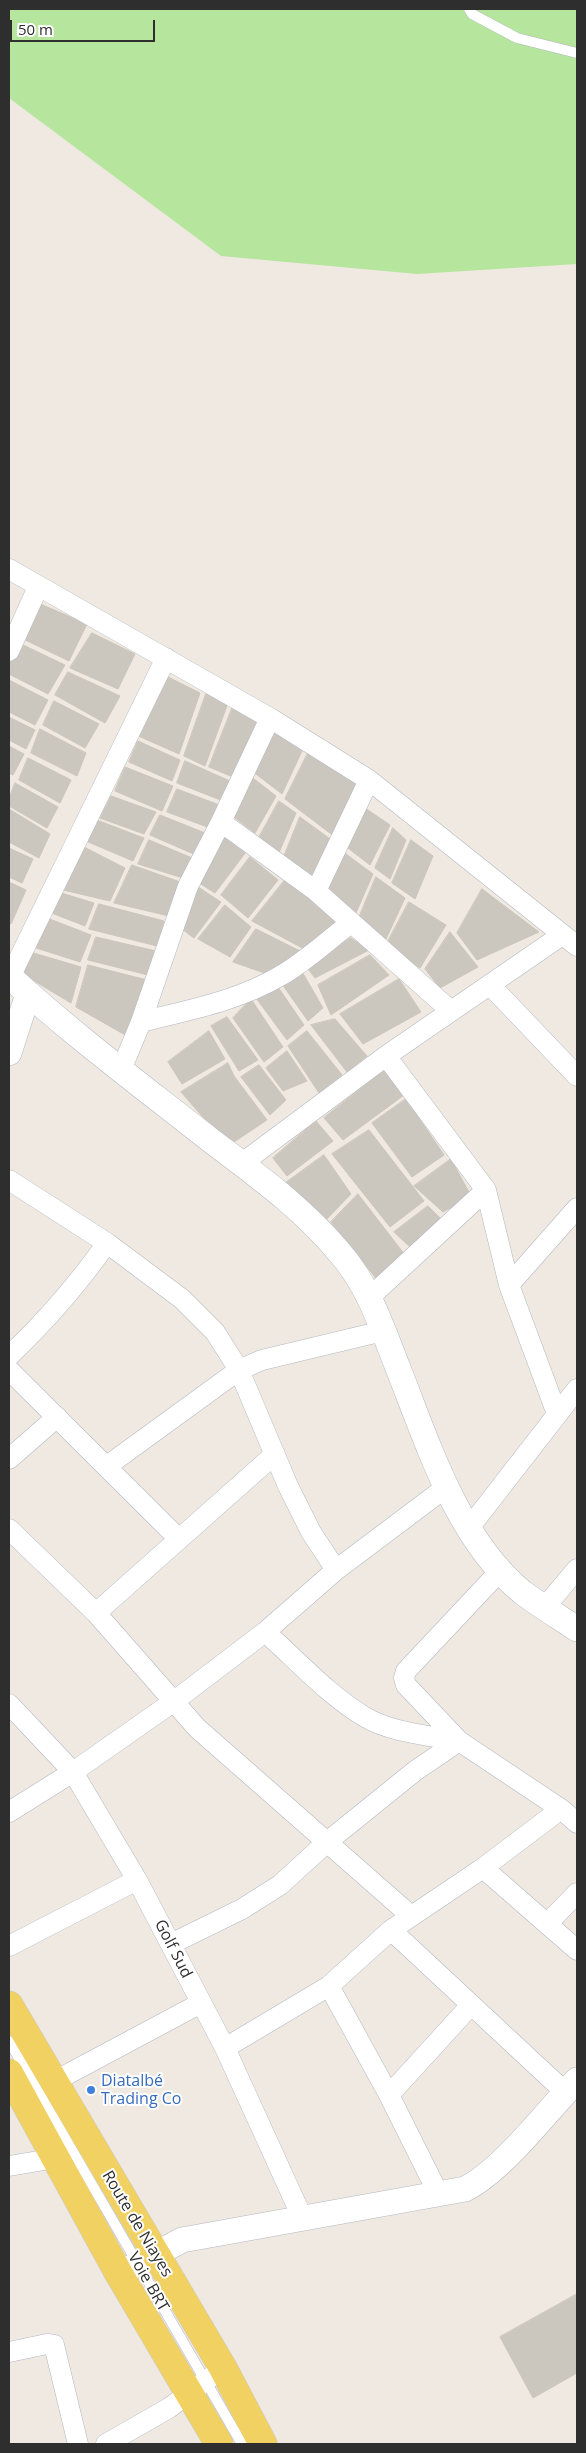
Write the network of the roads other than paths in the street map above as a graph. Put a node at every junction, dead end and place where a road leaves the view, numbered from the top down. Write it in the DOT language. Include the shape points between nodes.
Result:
graph roads {
  1 [pos="469,9"];
  2 [pos="577,53"];
  3 [pos="9,569"];
  4 [pos="38,587"];
  5 [pos="9,651"];
  6 [pos="166,658"];
  7 [pos="270,718"];
  8 [pos="369,780"];
  9 [pos="222,822"];
  10 [pos="316,891"];
  11 [pos="351,923"];
  12 [pos="569,940"];
  13 [pos="16,982"];
  14 [pos="490,986"];
  15 [pos="450,1010"];
  16 [pos="141,1022"];
  17 [pos="9,1053"];
  18 [pos="386,1056"];
  19 [pos="122,1070"];
  20 [pos="577,1076"];
  21 [pos="241,1164"];
  22 [pos="9,1180"];
  23 [pos="486,1190"];
  24 [pos="577,1208"];
  25 [pos="107,1243"];
  26 [pos="509,1284"];
  27 [pos="370,1297"];
  28 [pos="383,1331"];
  29 [pos="9,1356"];
  30 [pos="9,1370"];
  31 [pos="239,1370"];
  32 [pos="577,1389"];
  33 [pos="557,1414"];
  34 [pos="57,1417"];
  35 [pos="275,1454"];
  36 [pos="9,1460"];
  37 [pos="107,1466"];
  38 [pos="445,1488"];
  39 [pos="9,1528"];
  40 [pos="469,1528"];
  41 [pos="178,1538"];
  42 [pos="577,1569"];
  43 [pos="336,1570"];
  44 [pos="500,1571"];
  45 [pos="545,1607"];
  46 [pos="96,1613"];
  47 [pos="577,1629"];
  48 [pos="265,1632"];
  49 [pos="173,1702"];
  50 [pos="9,1704"];
  51 [pos="459,1741"];
  52 [pos="73,1772"];
  53 [pos="561,1809"];
  54 [pos="9,1812"];
  55 [pos="577,1823"];
  56 [pos="327,1842"];
  57 [pos="483,1868"];
  58 [pos="137,1880"];
  59 [pos="577,1893"];
  60 [pos="410,1915"];
  61 [pos="547,1924"];
  62 [pos="391,1930"];
  63 [pos="171,1944"];
  64 [pos="9,1946"];
  65 [pos="577,1950"];
  66 [pos="329,1986"];
  67 [pos="201,2002"];
  68 [pos="471,2004"];
  69 [pos="9,2005"];
  70 [pos="9,2041"];
  71 [pos="225,2048"];
  72 [pos="9,2073"];
  73 [pos="53,2082"];
  74 [pos="571,2086"];
  75 [pos="389,2095"];
  76 [pos="56,2158"];
  77 [pos="9,2166"];
  78 [pos="439,2195"];
  79 [pos="302,2217"];
  80 [pos="137,2264"];
  81 [pos="9,2352"];
  82 [pos="206,2382"];
  83 [pos="78,2444"];
  84 [pos="106,2444"];
  85 [pos="219,2444"];
  86 [pos="242,2444"];
  87 [pos="263,2444"];
  1 -- 2 [label="lane" via="472,14 517,38"];
  3 -- 4 [label="street"];
  4 -- 5 [label="street"];
  4 -- 6 [label="street"];
  6 -- 7 [label="street"];
  6 -- 13 [label="street"];
  7 -- 8 [label="street"];
  7 -- 9 [label="street"];
  8 -- 10 [label="street"];
  8 -- 12 [label="street"];
  9 -- 10 [label="street"];
  9 -- 16 [label="street" via="188,886"];
  10 -- 11 [label="street"];
  11 -- 15 [label="street"];
  11 -- 16 [label="street" via="282,976 253,990"];
  12 -- 14 [label="street"];
  13 -- 17 [label="street"];
  13 -- 19 [label="street"];
  14 -- 15 [label="street"];
  14 -- 20 [label="street"];
  15 -- 18 [label="street"];
  16 -- 19 [label="street"];
  18 -- 21 [label="street"];
  18 -- 23 [label="street"];
  19 -- 21 [label="street"];
  21 -- 27 [label="street" via="308,1218 341,1254"];
  22 -- 25 [label="street"];
  23 -- 26 [label="street"];
  23 -- 27 [label="street"];
  24 -- 26 [label="street"];
  25 -- 29 [label="street" via="43,1324"];
  25 -- 31 [label="street" via="182,1299 214,1332"];
  26 -- 33 [label="street"];
  27 -- 28 [label="street"];
  28 -- 31 [label="street" via="262,1360"];
  28 -- 38 [label="street"];
  30 -- 34 [label="street"];
  31 -- 35 [label="street"];
  31 -- 37 [label="street"];
  32 -- 33 [label="street"];
  33 -- 40 [label="street"];
  34 -- 36 [label="street"];
  34 -- 37 [label="street"];
  35 -- 41 [label="street"];
  35 -- 43 [label="street" via="311,1532"];
  37 -- 41 [label="street"];
  38 -- 40 [label="street"];
  38 -- 43 [label="street"];
  39 -- 46 [label="street"];
  40 -- 44 [label="street"];
  41 -- 46 [label="street"];
  42 -- 45 [label="street"];
  43 -- 48 [label="street"];
  44 -- 45 [label="street"];
  44 -- 51 [label="street" via="406,1671 404,1678 406,1685"];
  45 -- 47 [label="street"];
  46 -- 49 [label="street"];
  48 -- 49 [label="street"];
  48 -- 51 [label="street" via="328,1689 366,1717 402,1730"];
  49 -- 52 [label="street"];
  49 -- 56 [label="street" via="197,1728"];
  50 -- 52 [label="street, Golf Sud"];
  51 -- 53 [label="street"];
  51 -- 56 [label="street" via="415,1771"];
  52 -- 54 [label="street"];
  52 -- 58 [label="street, Golf Sud"];
  53 -- 55 [label="street"];
  53 -- 57 [label="street"];
  56 -- 60 [label="street"];
  56 -- 63 [label="street" via="280,1885 242,1909"];
  57 -- 60 [label="street"];
  57 -- 61 [label="street"];
  58 -- 63 [label="street, Golf Sud"];
  58 -- 64 [label="street"];
  59 -- 61 [label="street"];
  60 -- 62 [label="street"];
  61 -- 65 [label="street"];
  62 -- 66 [label="street"];
  62 -- 68 [label="street"];
  63 -- 67 [label="street, Golf Sud"];
  66 -- 71 [label="street"];
  66 -- 75 [label="street"];
  67 -- 71 [label="street, Golf Sud"];
  67 -- 73 [label="street"];
  68 -- 74 [label="street"];
  68 -- 75 [label="street"];
  69 -- 73 [label="main road, Route de Niayes"];
  70 -- 80 [label="lane, Voie BRT"];
  71 -- 79 [label="street, Golf Sud"];
  72 -- 76 [label="main road, Route de Niayes"];
  73 -- 80 [label="main road, Route de Niayes"];
  74 -- 78 [label="street" via="479,2182"];
  75 -- 78 [label="street"];
  76 -- 77 [label="street"];
  76 -- 80 [label="main road, Route de Niayes"];
  78 -- 79 [label="street"];
  79 -- 80 [label="street" via="182,2240"];
  80 -- 82 [label="main road, Route de Niayes"];
  80 -- 82 [label="main road, Route de Niayes"];
  81 -- 83 [label="street" via="54,2345"];
  82 -- 84 [label="street"];
  82 -- 85 [label="main road, Route de Niayes"];
  82 -- 86 [label="lane"];
  82 -- 87 [label="main road, Route de Niayes"];
}
